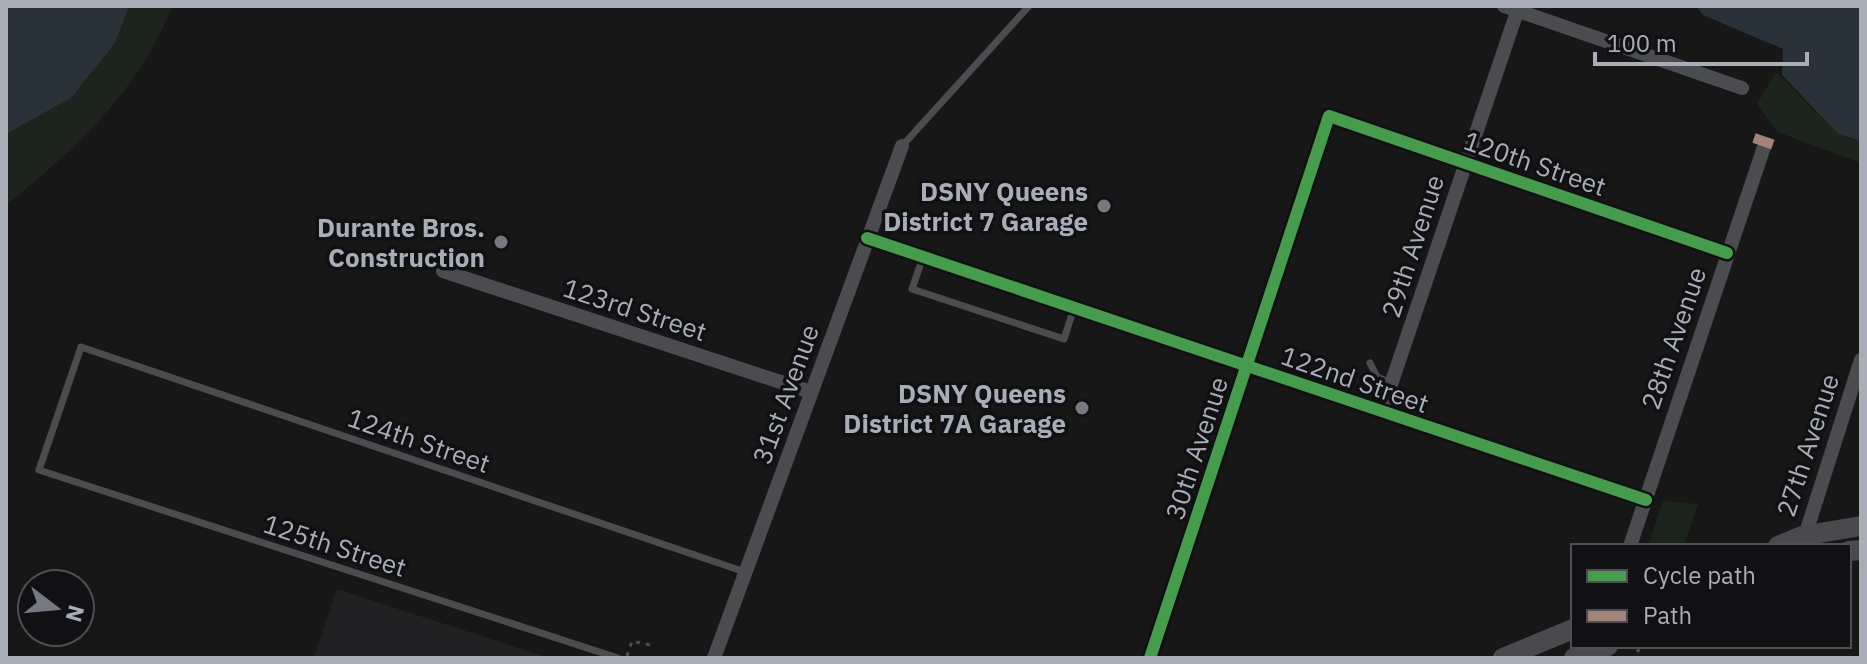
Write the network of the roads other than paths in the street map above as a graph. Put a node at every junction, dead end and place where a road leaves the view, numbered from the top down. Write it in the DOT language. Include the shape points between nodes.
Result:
graph roads {
  1 [pos="1029,6"];
  2 [pos="1513,8"];
  3 [pos="1742,88"];
  4 [pos="1329,116"];
  5 [pos="902,146"];
  6 [pos="1764,147"];
  7 [pos="1465,162"];
  8 [pos="867,238"];
  9 [pos="1727,253"];
  10 [pos="923,257"];
  11 [pos="443,271"];
  12 [pos="1074,308"];
  13 [pos="1861,360"];
  14 [pos="1370,363"];
  15 [pos="1246,365"];
  16 [pos="1391,383"];
  17 [pos="811,392"];
  18 [pos="1382,411"];
  19 [pos="39,470"];
  20 [pos="1646,500"];
  21 [pos="1861,526"];
  22 [pos="1803,541"];
  23 [pos="1631,544"];
  24 [pos="745,572"];
  25 [pos="1571,630"];
  26 [pos="1600,652"];
  27 [pos="618,658"];
  28 [pos="714,658"];
  29 [pos="1150,658"];
  30 [pos="1503,658"];
  31 [pos="1574,658"];
  1 -- 5 [label="lane"];
  2 -- 3 [label="street"];
  2 -- 7 [label="street, 29th Avenue"];
  4 -- 7 [label="street, 120th Street"];
  4 -- 15 [label="street, 30th Avenue"];
  5 -- 8 [label="street, 31st Avenue"];
  6 -- 9 [label="street, 28th Avenue"];
  7 -- 9 [label="street, 120th Street"];
  7 -- 16 [label="street, 29th Avenue"];
  8 -- 10 [label="street, 122nd Street"];
  8 -- 17 [label="street, 31st Avenue"];
  9 -- 20 [label="street, 28th Avenue"];
  10 -- 12 [label="street, 122nd Street"];
  10 -- 12 [label="lane" via="912,289 1064,339"];
  11 -- 17 [label="street, 123rd Street"];
  12 -- 15 [label="street, 122nd Street"];
  13 -- 22 [label="street, 27th Avenue"];
  14 -- 16 [label="lane" via="1377,377"];
  15 -- 18 [label="street, 122nd Street"];
  15 -- 29 [label="street, 30th Avenue"];
  16 -- 18 [label="street, 29th Avenue"];
  17 -- 24 [label="street, 31st Avenue"];
  18 -- 20 [label="street, 122nd Street"];
  19 -- 24 [label="lane, 124th Street" via="81,347"];
  19 -- 27 [label="lane, 125th Street"];
  20 -- 23 [label="street, 28th Avenue"];
  21 -- 22 [label="main road"];
  24 -- 28 [label="street, 31st Avenue"];
  25 -- 30 [label="main road"];
  26 -- 31 [label="main road"];
}
